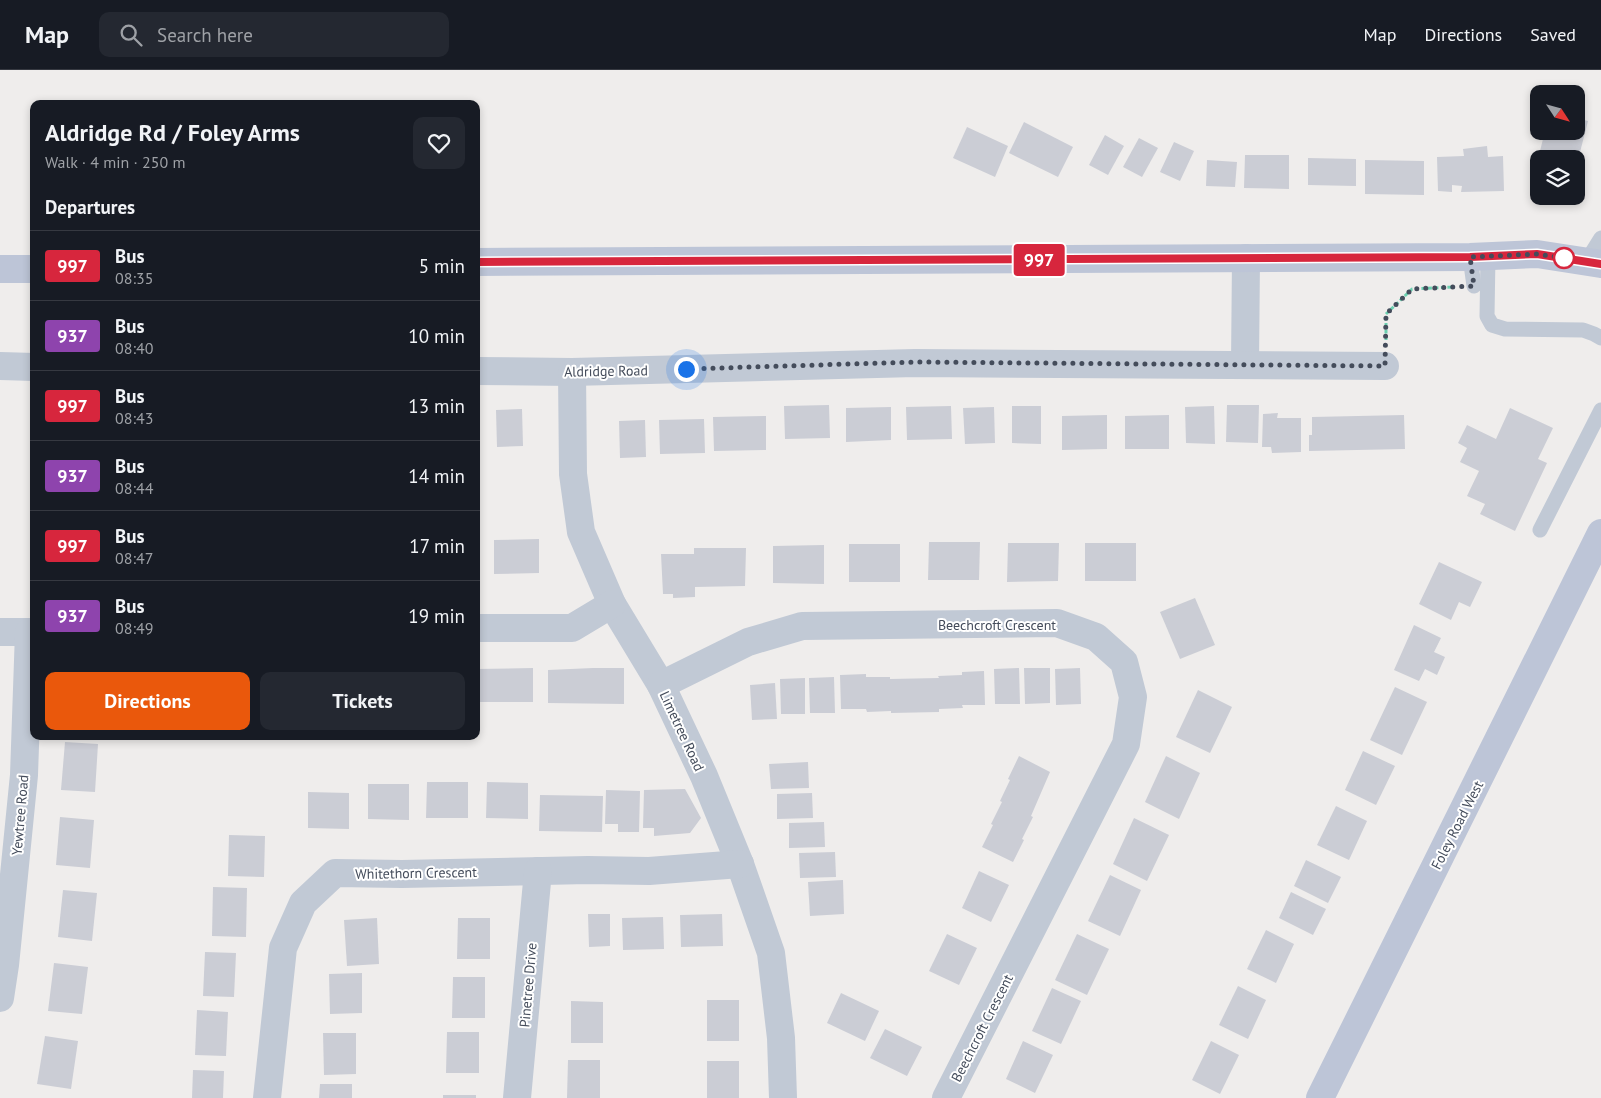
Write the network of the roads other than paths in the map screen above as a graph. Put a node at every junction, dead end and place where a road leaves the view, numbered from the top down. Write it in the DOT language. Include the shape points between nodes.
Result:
graph roads {
  1 [pos="1601,238"];
  2 [pos="1479,257"];
  3 [pos="1246,258"];
  4 [pos="480,262"];
  5 [pos="1593,263"];
  6 [pos="30,268"];
  7 [pos="0,269"];
  8 [pos="1474,286"];
  9 [pos="1601,338"];
  10 [pos="1245,364"];
  11 [pos="0,366"];
  12 [pos="1385,366"];
  13 [pos="30,367"];
  14 [pos="480,371"];
  15 [pos="572,372"];
  16 [pos="1601,410"];
  17 [pos="1540,530"];
  18 [pos="1598,542"];
  19 [pos="612,604"];
  20 [pos="480,628"];
  21 [pos="0,632"];
  22 [pos="30,632"];
  23 [pos="30,652"];
  24 [pos="661,685"];
  25 [pos="740,864"];
  26 [pos="538,871"];
  27 [pos="0,998"];
  28 [pos="267,1098"];
  29 [pos="517,1098"];
  30 [pos="783,1098"];
  31 [pos="946,1098"];
  32 [pos="1320,1098"];
  1 -- 5 [label="lane"];
  2 -- 3 [label="street"];
  2 -- 5 [label="street" via="1537,254"];
  2 -- 8 [label="lane"];
  2 -- 9 [label="lane" via="1487,316 1492,325 1505,329 1583,330"];
  3 -- 4 [label="street"];
  3 -- 10 [label="street"];
  6 -- 7 [label="street"];
  10 -- 12 [label="street, Aldridge Road"];
  10 -- 15 [label="street, Aldridge Road" via="915,362"];
  11 -- 13 [label="street"];
  14 -- 15 [label="street, Aldridge Road"];
  15 -- 19 [label="street, Limetree Road" via="573,474 581,532"];
  16 -- 17 [label="lane"];
  18 -- 32 [label="street, Foley Road West"];
  19 -- 20 [label="street" via="572,628"];
  19 -- 24 [label="street, Limetree Road"];
  21 -- 22 [label="street"];
  23 -- 27 [label="street, Yewtree Road" via="24,775"];
  24 -- 25 [label="street, Limetree Road" via="704,776"];
  24 -- 31 [label="street, Beechcroft Crescent" via="748,642 802,626 1057,624 1096,637 1124,662 1133,697 1126,744"];
  25 -- 26 [label="street, Whitethorn Crescent" via="649,871"];
  25 -- 30 [label="street, Limetree Road" via="771,953 781,1038"];
  26 -- 28 [label="street, Whitethorn Crescent" via="335,874 303,903 283,948"];
  26 -- 29 [label="street, Pinetree Drive"];
}
